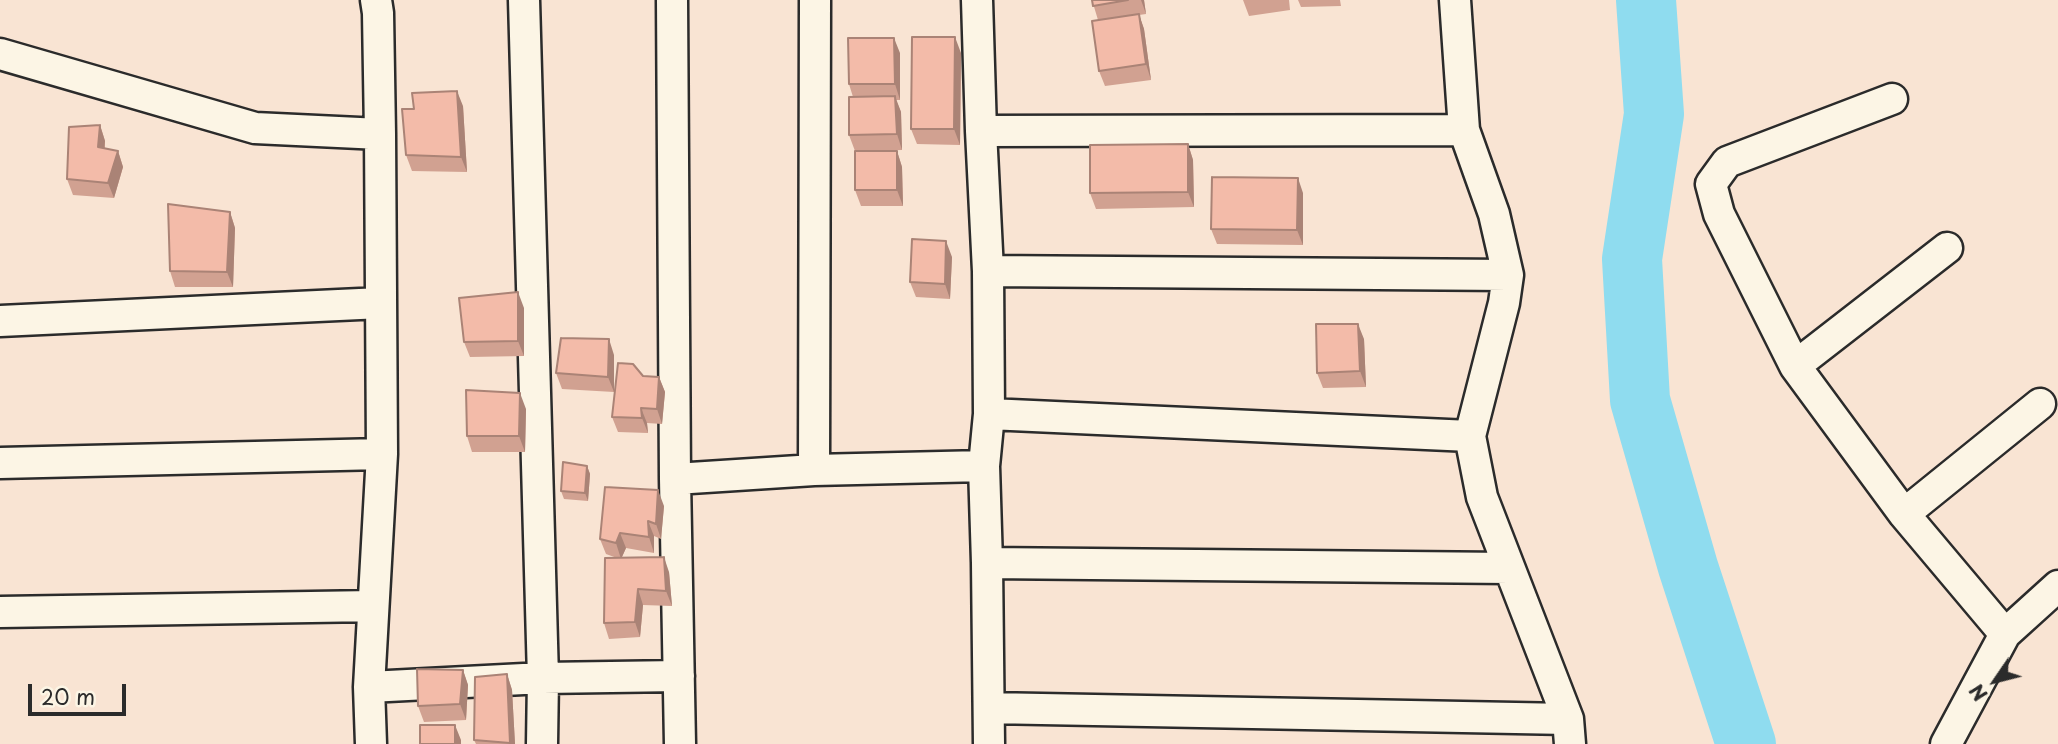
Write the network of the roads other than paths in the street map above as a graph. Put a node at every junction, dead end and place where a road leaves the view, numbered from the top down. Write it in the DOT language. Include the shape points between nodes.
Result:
graph roads {
  1 [pos="376,0"];
  2 [pos="524,0"];
  3 [pos="672,0"];
  4 [pos="815,0"];
  5 [pos="977,0"];
  6 [pos="1455,0"];
  7 [pos="0,54"];
  8 [pos="1892,99"];
  9 [pos="1464,130"];
  10 [pos="981,131"];
  11 [pos="380,134"];
  12 [pos="1947,248"];
  13 [pos="988,271"];
  14 [pos="1508,275"];
  15 [pos="381,303"];
  16 [pos="0,321"];
  17 [pos="1795,366"];
  18 [pos="2040,404"];
  19 [pos="989,414"];
  20 [pos="1470,436"];
  21 [pos="382,454"];
  22 [pos="0,463"];
  23 [pos="984,466"];
  24 [pos="814,470"];
  25 [pos="675,479"];
  26 [pos="1904,514"];
  27 [pos="988,564"];
  28 [pos="1509,568"];
  29 [pos="2058,586"];
  30 [pos="373,606"];
  31 [pos="0,612"];
  32 [pos="2005,634"];
  33 [pos="679,676"];
  34 [pos="543,678"];
  35 [pos="369,687"];
  36 [pos="989,708"];
  37 [pos="1569,732"];
  38 [pos="371,744"];
  39 [pos="542,744"];
  40 [pos="680,744"];
  41 [pos="989,744"];
  42 [pos="1946,744"];
  1 -- 11 [label="street"];
  2 -- 34 [label="street"];
  3 -- 25 [label="street"];
  4 -- 24 [label="street"];
  5 -- 10 [label="street"];
  6 -- 9 [label="street"];
  7 -- 11 [label="street" via="255,128"];
  8 -- 17 [label="street" via="1727,162 1711,184 1718,214"];
  9 -- 10 [label="street"];
  9 -- 14 [label="street" via="1494,214"];
  10 -- 13 [label="street"];
  11 -- 15 [label="street"];
  12 -- 17 [label="street"];
  13 -- 14 [label="street"];
  13 -- 19 [label="street"];
  14 -- 20 [label="street"];
  15 -- 16 [label="street"];
  15 -- 21 [label="street"];
  17 -- 26 [label="street"];
  18 -- 26 [label="street"];
  19 -- 20 [label="street"];
  19 -- 23 [label="street"];
  20 -- 28 [label="street" via="1482,497"];
  21 -- 22 [label="street"];
  21 -- 30 [label="street"];
  23 -- 24 [label="street"];
  23 -- 27 [label="street"];
  24 -- 25 [label="street"];
  25 -- 33 [label="street"];
  26 -- 32 [label="street"];
  27 -- 28 [label="street"];
  27 -- 36 [label="street"];
  28 -- 37 [label="street"];
  29 -- 32 [label="street"];
  30 -- 31 [label="street"];
  30 -- 35 [label="street"];
  32 -- 42 [label="street"];
  33 -- 34 [label="street"];
  33 -- 40 [label="street"];
  34 -- 35 [label="street"];
  34 -- 39 [label="street"];
  35 -- 38 [label="street"];
  36 -- 37 [label="street"];
  36 -- 41 [label="street"];
}
